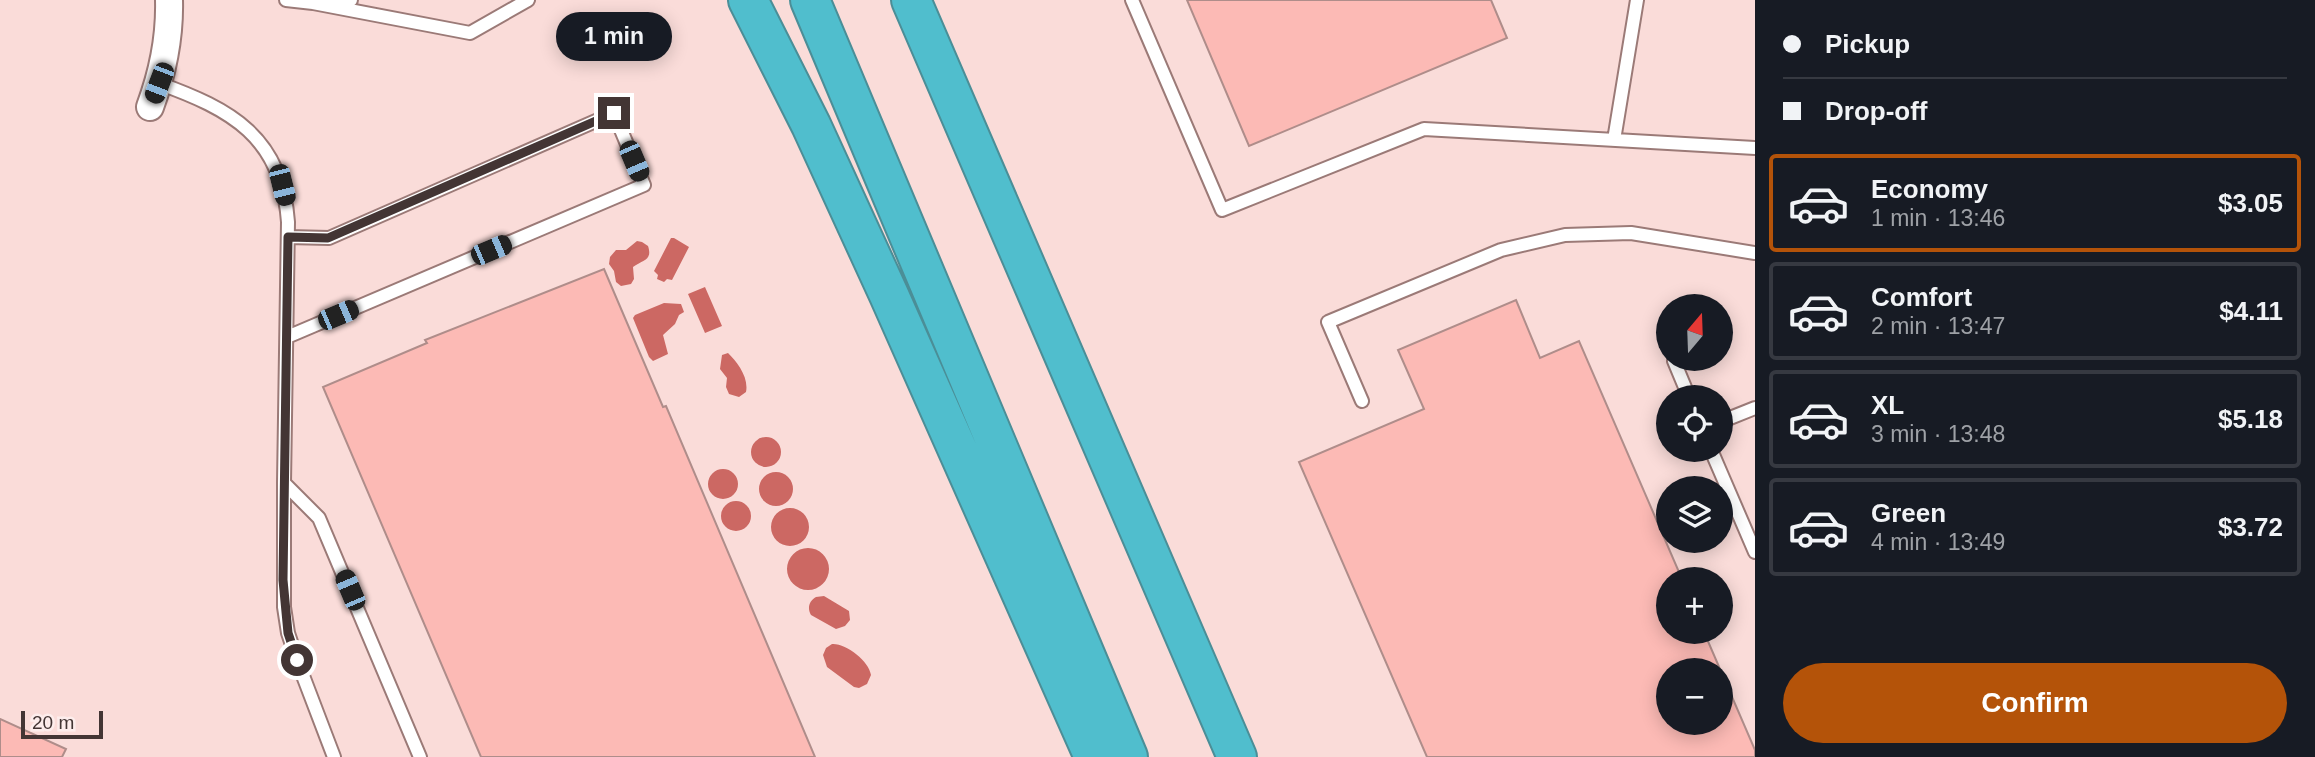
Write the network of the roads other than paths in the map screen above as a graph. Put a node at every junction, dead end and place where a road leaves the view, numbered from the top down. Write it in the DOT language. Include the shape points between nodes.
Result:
graph roads {
  1 [pos="169,0"];
  2 [pos="286,0"];
  3 [pos="351,0"];
  4 [pos="528,0"];
  5 [pos="748,0"];
  6 [pos="810,0"];
  7 [pos="911,0"];
  8 [pos="1132,0"];
  9 [pos="1637,0"];
  10 [pos="313,3"];
  11 [pos="154,95"];
  12 [pos="1614,140"];
  13 [pos="1755,148"];
  14 [pos="288,237"];
  15 [pos="1755,253"];
  16 [pos="287,337"];
  17 [pos="1363,401"];
  18 [pos="1755,408"];
  19 [pos="1733,417"];
  20 [pos="1717,462"];
  21 [pos="284,483"];
  22 [pos="1755,552"];
  23 [pos="334,757"];
  24 [pos="420,757"];
  25 [pos="1094,757"];
  26 [pos="1128,757"];
  27 [pos="1237,757"];
  1 -- 11 [label="street" via="168,39"];
  2 -- 10 [label="lane"];
  3 -- 10 [label="lane"];
  4 -- 10 [label="lane" via="470,33"];
  5 -- 25 [label="highway" via="889,295"];
  6 -- 26 [label="highway"];
  7 -- 27 [label="highway"];
  8 -- 12 [label="lane" via="1222,210 1424,129"];
  9 -- 12 [label="lane"];
  11 -- 14 [label="lane" via="211,103 265,148 282,185"];
  12 -- 13 [label="lane"];
  14 -- 16 [label="lane"];
  14 -- 16 [label="lane" via="328,238 614,113 644,184"];
  15 -- 17 [label="lane" via="1617,232 1565,235 1500,250 1328,322"];
  16 -- 21 [label="lane"];
  18 -- 19 [label="lane"];
  20 -- 22 [label="lane"];
  21 -- 23 [label="lane" via="283,580 288,633"];
  21 -- 24 [label="lane" via="319,518"];
}
